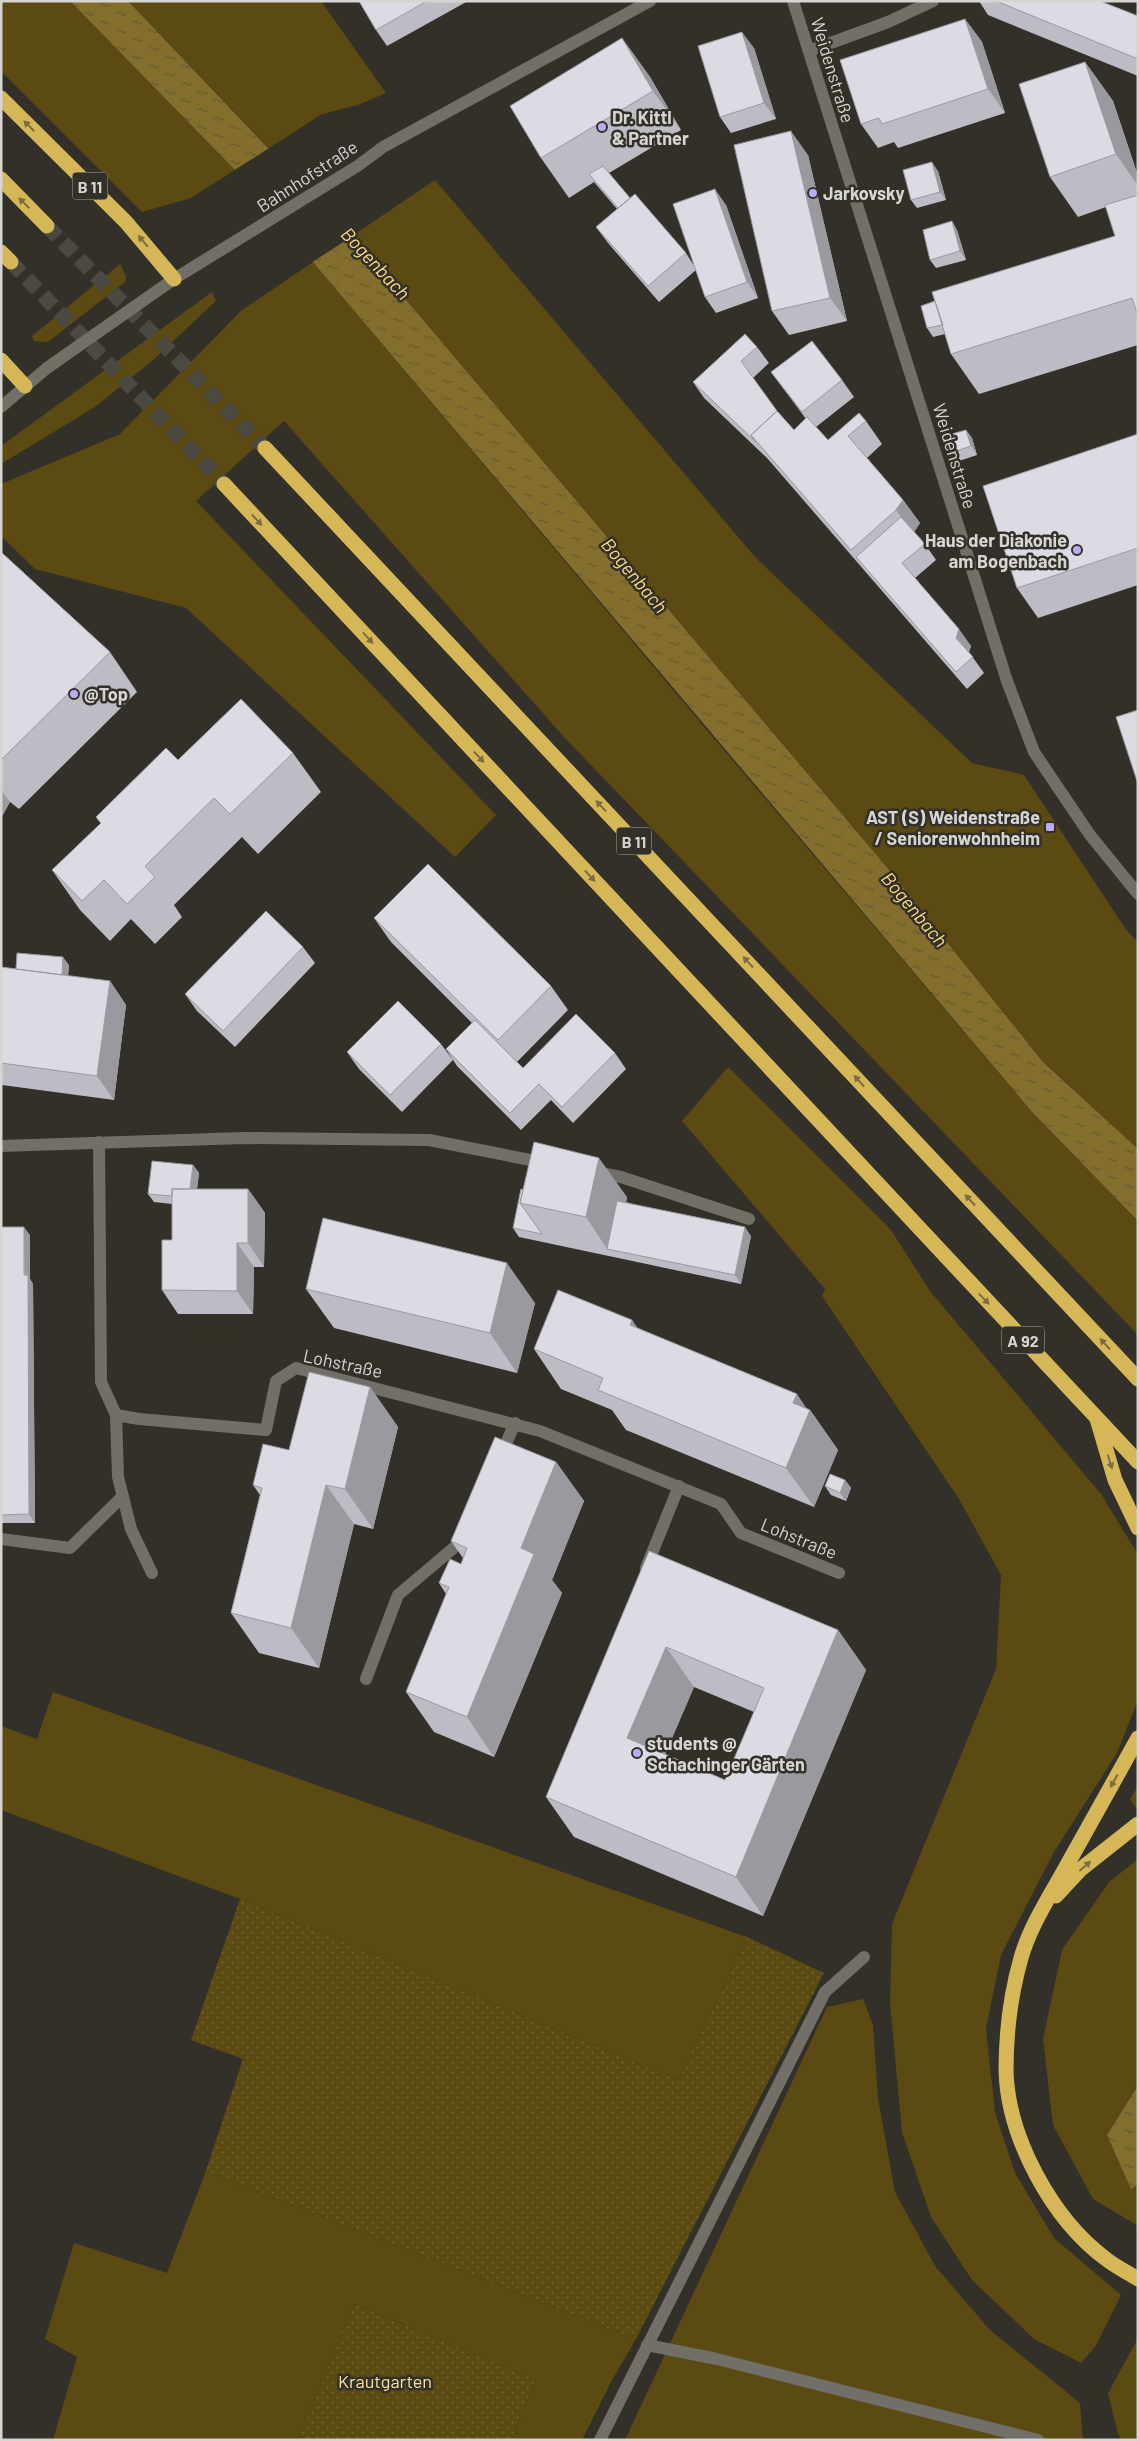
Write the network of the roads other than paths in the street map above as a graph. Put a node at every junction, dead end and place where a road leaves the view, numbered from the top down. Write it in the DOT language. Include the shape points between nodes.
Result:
graph roads {
  1 [pos="650,1"];
  2 [pos="793,1"];
  3 [pos="933,1"];
  4 [pos="809,51"];
  5 [pos="1,98"];
  6 [pos="1,179"];
  7 [pos="47,226"];
  8 [pos="174,279"];
  9 [pos="1,360"];
  10 [pos="25,386"];
  11 [pos="1,407"];
  12 [pos="265,448"];
  13 [pos="224,484"];
  14 [pos="1138,894"];
  15 [pos="99,1142"];
  16 [pos="1,1146"];
  17 [pos="563,1166"];
  18 [pos="583,1169"];
  19 [pos="749,1219"];
  20 [pos="1138,1380"];
  21 [pos="116,1415"];
  22 [pos="1096,1415"];
  23 [pos="515,1423"];
  24 [pos="1138,1462"];
  25 [pos="495,1468"];
  26 [pos="679,1486"];
  27 [pos="123,1496"];
  28 [pos="471,1522"];
  29 [pos="1138,1528"];
  30 [pos="1,1540"];
  31 [pos="152,1573"];
  32 [pos="839,1573"];
  33 [pos="641,1581"];
  34 [pos="366,1679"];
  35 [pos="1138,1738"];
  36 [pos="1138,1824"];
  37 [pos="1040,1914"];
  38 [pos="864,1957"];
  39 [pos="1138,2279"];
  40 [pos="647,2345"];
  41 [pos="600,2440"];
  42 [pos="1038,2440"];
  1 -- 8 [label="street, Bahnhofstraße" via="383,147 359,166"];
  2 -- 4 [label="street, Weidenstraße"];
  3 -- 4 [label="street" via="888,22"];
  4 -- 14 [label="street, Weidenstraße" via="1004,671 1034,752 1090,835"];
  8 -- 5 [label="highway, B 11, one-way" via="126,222"];
  7 -- 6 [label="highway, one-way"];
  8 -- 10 [label="street, Bahnhofstraße"];
  9 -- 10 [label="highway"];
  10 -- 11 [label="street, Bahnhofstraße"];
  20 -- 12 [label="highway, B 11, one-way"];
  13 -- 22 [label="highway, A 92, one-way" via="950,1264"];
  15 -- 16 [label="street"];
  15 -- 17 [label="street" via="244,1138 430,1140"];
  15 -- 21 [label="street" via="101,1382"];
  18 -- 19 [label="street" via="621,1177"];
  21 -- 23 [label="street, Lohstraße" via="266,1430 276,1382 296,1368"];
  21 -- 27 [label="street" via="118,1477"];
  22 -- 24 [label="highway, A 92"];
  22 -- 29 [label="highway, one-way" via="1115,1480"];
  23 -- 25 [label="street"];
  23 -- 26 [label="street, Lohstraße"];
  26 -- 32 [label="street, Lohstraße" via="722,1504 741,1533"];
  26 -- 33 [label="street"];
  27 -- 30 [label="street" via="70,1548"];
  27 -- 31 [label="street" via="131,1529"];
  28 -- 34 [label="street" via="463,1540 398,1595"];
  35 -- 37 [label="highway, one-way"];
  37 -- 36 [label="highway, one-way" via="1081,1870"];
  37 -- 39 [label="highway" via="1021,1958 1008,2034 1006,2072 1020,2139 1037,2178 1056,2208 1105,2259"];
  38 -- 40 [label="street" via="825,1992"];
  40 -- 41 [label="street"];
  40 -- 42 [label="street" via="717,2359"];
}
